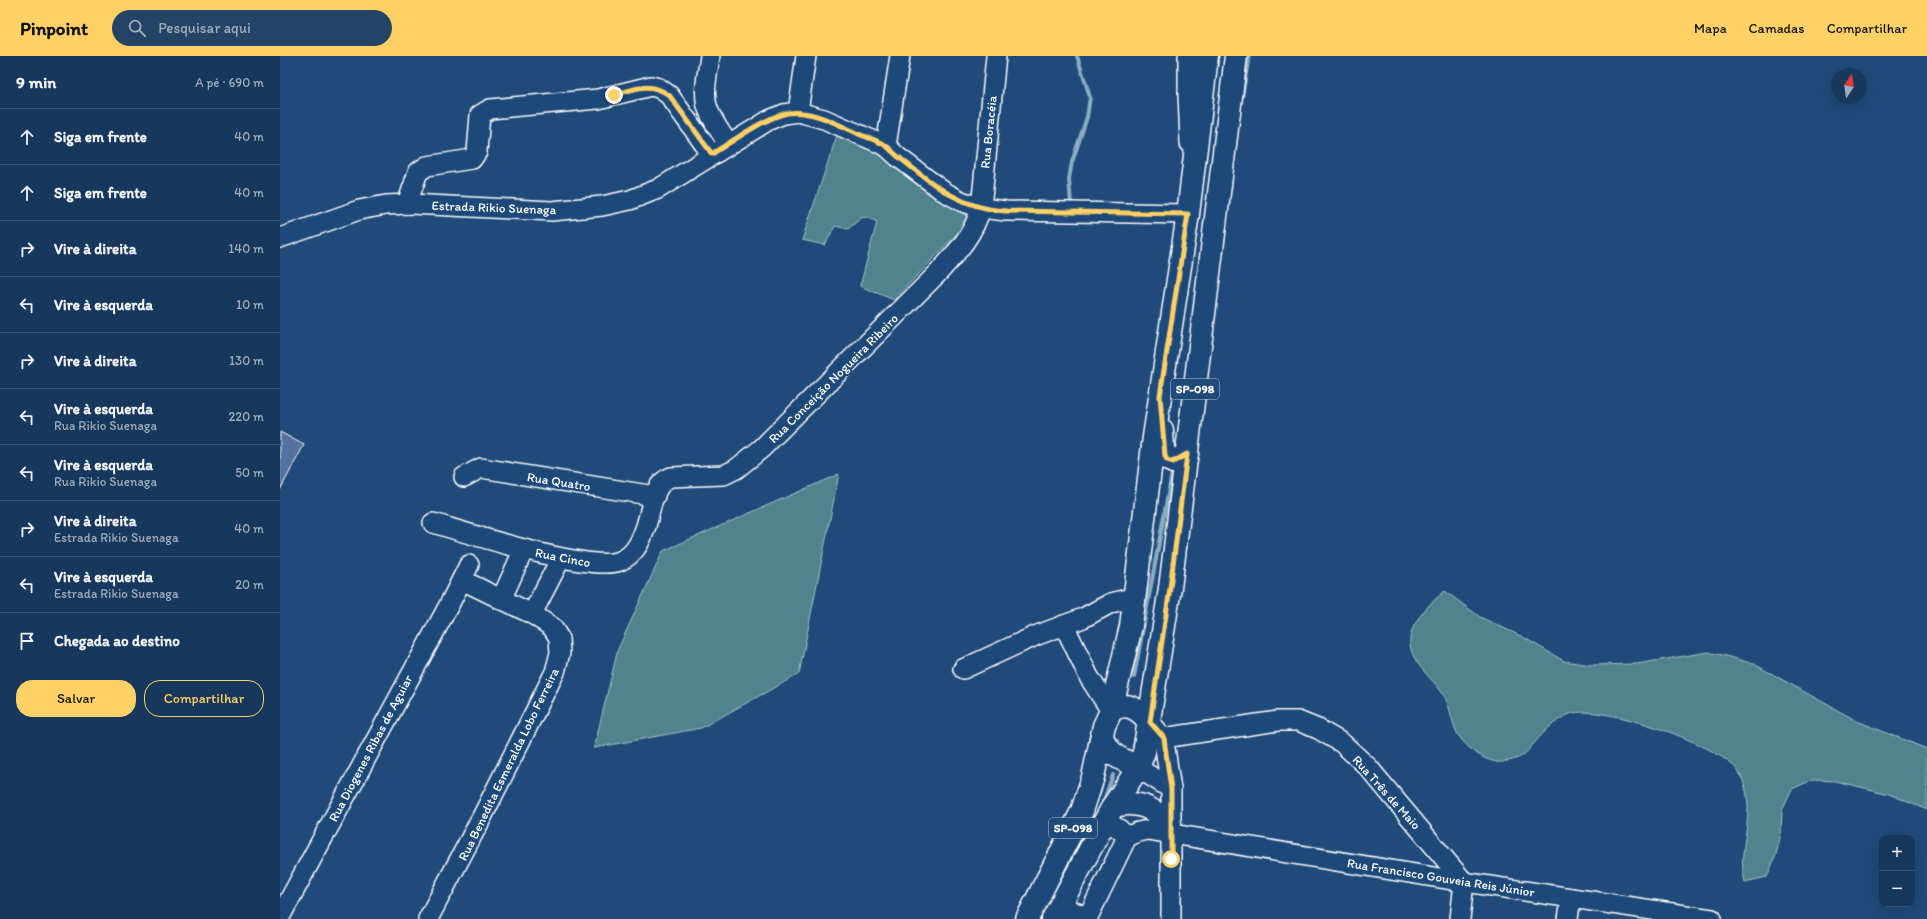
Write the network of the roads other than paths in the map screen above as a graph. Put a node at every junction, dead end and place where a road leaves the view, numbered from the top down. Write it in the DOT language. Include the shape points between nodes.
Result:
graph roads {
  1 [pos="710,56"];
  2 [pos="806,56"];
  3 [pos="900,56"];
  4 [pos="996,56"];
  5 [pos="1188,56"];
  6 [pos="1207,56"];
  7 [pos="1236,56"];
  8 [pos="798,112"];
  9 [pos="728,144"];
  10 [pos="886,146"];
  11 [pos="712,154"];
  12 [pos="1192,180"];
  13 [pos="407,204"];
  14 [pos="981,208"];
  15 [pos="1188,214"];
  16 [pos="280,238"];
  17 [pos="1160,396"];
  18 [pos="1187,454"];
  19 [pos="464,477"];
  20 [pos="655,496"];
  21 [pos="433,523"];
  22 [pos="524,549"];
  23 [pos="561,558"];
  24 [pos="1135,597"];
  25 [pos="501,600"];
  26 [pos="532,614"];
  27 [pos="1064,625"];
  28 [pos="963,669"];
  29 [pos="1111,711"];
  30 [pos="1150,722"];
  31 [pos="1164,738"];
  32 [pos="1101,740"];
  33 [pos="1138,768"];
  34 [pos="1171,789"];
  35 [pos="1109,814"];
  36 [pos="1170,829"];
  37 [pos="1126,837"];
  38 [pos="1464,882"];
  39 [pos="1571,898"];
  40 [pos="1056,912"];
  41 [pos="1669,916"];
  42 [pos="280,917"];
  43 [pos="1087,918"];
  44 [pos="428,919"];
  45 [pos="1027,919"];
  46 [pos="1171,919"];
  47 [pos="1460,919"];
  48 [pos="1568,919"];
  49 [pos="1712,919"];
  1 -- 9 [label="street" via="707,105"];
  2 -- 8 [label="street"];
  3 -- 10 [label="street"];
  4 -- 14 [label="street, Rua Boracéia"];
  5 -- 12 [label="street"];
  6 -- 12 [label="main road, SP-098"];
  7 -- 18 [label="main road, SP-098"];
  8 -- 9 [label="street, Estrada Rikio Suenaga" via="769,120"];
  8 -- 10 [label="street" via="824,119"];
  9 -- 11 [label="street, Estrada Rikio Suenaga"];
  10 -- 14 [label="street" via="943,191"];
  11 -- 13 [label="street, Estrada Rikio Suenaga" via="658,189 630,200 602,206 552,211"];
  11 -- 13 [label="street" via="669,95 651,86 598,99 490,109 480,115 477,152 472,159 428,166 418,172"];
  12 -- 15 [label="main road, SP-098"];
  13 -- 16 [label="street, Estrada Rikio Suenaga" via="359,210"];
  14 -- 15 [label="street" via="1006,211"];
  14 -- 20 [label="street, Rua Conceição Nogueira Ribeiro" via="970,236 937,274 761,448 736,469 724,474 665,479"];
  15 -- 17 [label="main road, SP-098"];
  17 -- 18 [label="main road" via="1165,456 1173,462"];
  17 -- 24 [label="main road, SP-098"];
  18 -- 30 [label="main road, SP-098"];
  19 -- 20 [label="street, Rua Quatro" via="481,468"];
  20 -- 23 [label="street, Rua Cinco" via="640,544 630,555 619,562 598,564"];
  21 -- 22 [label="street, Rua Cinco"];
  22 -- 23 [label="street, Rua Cinco"];
  22 -- 25 [label="street"];
  23 -- 26 [label="street"];
  24 -- 27 [label="street" via="1111,602 1083,618"];
  24 -- 29 [label="main road, SP-098"];
  25 -- 26 [label="street, Rua Diogenes Ribas de Aguiar"];
  25 -- 42 [label="street, Rua Diogenes Ribas de Aguiar" via="465,572"];
  26 -- 44 [label="street, Rua Benedita Esmeralda Lobo Ferreira" via="552,627 559,638 560,653 555,672"];
  27 -- 28 [label="street"];
  27 -- 29 [label="street" via="1089,677"];
  29 -- 30 [label="main road" via="1117,707 1132,706"];
  29 -- 32 [label="main road, SP-098"];
  30 -- 31 [label="street"];
  30 -- 33 [label="main road, SP-098"];
  31 -- 34 [label="street"];
  31 -- 38 [label="street, Rua Três de Maio" via="1278,721 1298,721 1318,728 1342,743 1368,767"];
  32 -- 33 [label="main road" via="1114,755"];
  32 -- 45 [label="main road, SP-098" via="1082,811"];
  33 -- 34 [label="street"];
  33 -- 35 [label="main road, SP-098"];
  34 -- 36 [label="street"];
  35 -- 36 [label="main road" via="1124,804 1140,804 1158,814"];
  35 -- 37 [label="street"];
  35 -- 40 [label="main road, SP-098"];
  36 -- 37 [label="street, Rua Francisco Gouveia Reis Júnior" via="1148,830"];
  36 -- 38 [label="street, Rua Francisco Gouveia Reis Júnior"];
  36 -- 46 [label="street"];
  37 -- 43 [label="street"];
  38 -- 39 [label="street, Rua Francisco Gouveia Reis Júnior"];
  38 -- 47 [label="street"];
  39 -- 41 [label="street, Rua Francisco Gouveia Reis Júnior"];
  39 -- 48 [label="street"];
  40 -- 43 [label="street"];
  41 -- 49 [label="street, Rua Francisco Gouveia Reis Júnior"];
}
